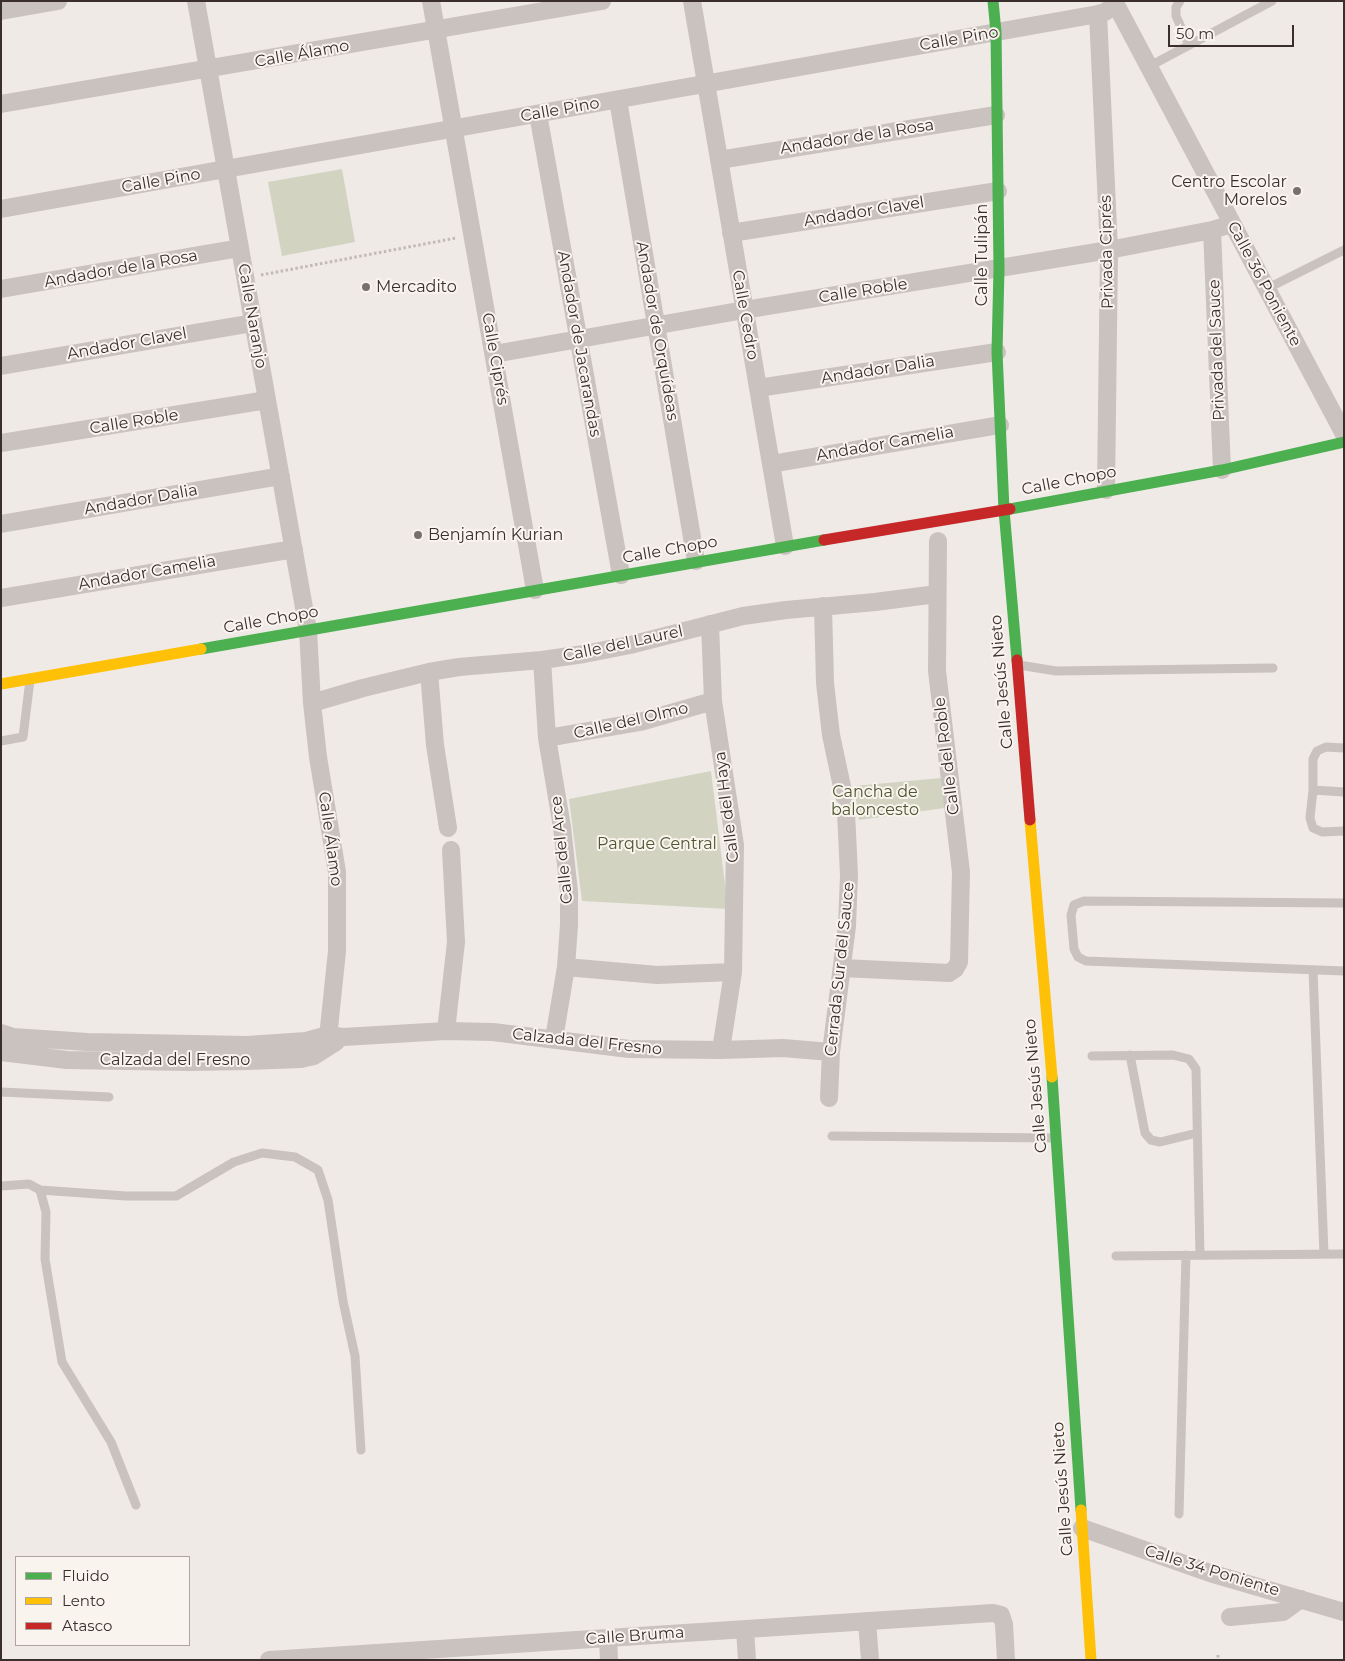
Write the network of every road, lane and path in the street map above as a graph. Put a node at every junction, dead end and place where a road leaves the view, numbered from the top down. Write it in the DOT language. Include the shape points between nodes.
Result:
graph roads {
  1 [pos="58,1"];
  2 [pos="196,1"];
  3 [pos="431,1"];
  4 [pos="602,1"];
  5 [pos="692,1"];
  6 [pos="992,1"];
  7 [pos="1180,1"];
  8 [pos="1272,1"];
  9 [pos="1115,3"];
  10 [pos="1,11"];
  11 [pos="1098,14"];
  12 [pos="436,30"];
  13 [pos="996,32"];
  14 [pos="1189,45"];
  15 [pos="1148,67"];
  16 [pos="208,70"];
  17 [pos="706,84"];
  18 [pos="618,100"];
  19 [pos="1,104"];
  20 [pos="538,114"];
  21 [pos="996,115"];
  22 [pos="455,129"];
  23 [pos="718,160"];
  24 [pos="226,169"];
  25 [pos="998,191"];
  26 [pos="1,209"];
  27 [pos="1232,224"];
  28 [pos="1212,230"];
  29 [pos="731,233"];
  30 [pos="473,235"];
  31 [pos="240,248"];
  32 [pos="1109,250"];
  33 [pos="1344,250"];
  34 [pos="999,269"];
  35 [pos="245,278"];
  36 [pos="1,289"];
  37 [pos="1266,289"];
  38 [pos="744,310"];
  39 [pos="254,323"];
  40 [pos="656,326"];
  41 [pos="578,339"];
  42 [pos="997,352"];
  43 [pos="494,354"];
  44 [pos="1,366"];
  45 [pos="758,388"];
  46 [pos="267,400"];
  47 [pos="1000,425"];
  48 [pos="1344,434"];
  49 [pos="1344,442"];
  50 [pos="1,443"];
  51 [pos="771,464"];
  52 [pos="1222,470"];
  53 [pos="281,476"];
  54 [pos="1106,490"];
  55 [pos="1004,510"];
  56 [pos="1,524"];
  57 [pos="938,541"];
  58 [pos="785,546"];
  59 [pos="294,549"];
  60 [pos="696,562"];
  61 [pos="621,575"];
  62 [pos="535,590"];
  63 [pos="937,594"];
  64 [pos="1,598"];
  65 [pos="823,606"];
  66 [pos="710,624"];
  67 [pos="308,630"];
  68 [pos="542,660"];
  69 [pos="1017,665"];
  70 [pos="1274,668"];
  71 [pos="429,672"];
  72 [pos="30,679"];
  73 [pos="1,684"];
  74 [pos="713,701"];
  75 [pos="312,704"];
  76 [pos="547,738"];
  77 [pos="1,741"];
  78 [pos="1344,748"];
  79 [pos="1313,790"];
  80 [pos="1344,792"];
  81 [pos="448,828"];
  82 [pos="1344,832"];
  83 [pos="451,850"];
  84 [pos="1344,904"];
  85 [pos="566,968"];
  86 [pos="842,968"];
  87 [pos="1313,970"];
  88 [pos="1344,971"];
  89 [pos="733,972"];
  90 [pos="446,1031"];
  91 [pos="1,1033"];
  92 [pos="554,1039"];
  93 [pos="333,1040"];
  94 [pos="721,1050"];
  95 [pos="1,1052"];
  96 [pos="831,1052"];
  97 [pos="1130,1055"];
  98 [pos="1092,1056"];
  99 [pos="1,1092"];
  100 [pos="110,1097"];
  101 [pos="829,1098"];
  102 [pos="1196,1133"];
  103 [pos="832,1136"];
  104 [pos="1058,1138"];
  105 [pos="1,1186"];
  106 [pos="40,1190"];
  107 [pos="1324,1254"];
  108 [pos="1344,1254"];
  109 [pos="1186,1255"];
  110 [pos="1200,1255"];
  111 [pos="1116,1256"];
  112 [pos="360,1450"];
  113 [pos="136,1505"];
  114 [pos="1179,1514"];
  115 [pos="1082,1528"];
  116 [pos="1301,1599"];
  117 [pos="1344,1612"];
  118 [pos="1230,1617"];
  119 [pos="867,1621"];
  120 [pos="745,1629"];
  121 [pos="608,1638"];
  122 [pos="474,1653"];
  123 [pos="1218,1654"];
  124 [pos="360,1657"];
  125 [pos="269,1660"];
  126 [pos="609,1660"];
  127 [pos="747,1660"];
  128 [pos="870,1660"];
  129 [pos="1006,1660"];
  130 [pos="1091,1660"];
  131 [pos="1218,1660"];
  1 -- 10 [label="street"];
  2 -- 16 [label="street, Calle Naranjo"];
  3 -- 12 [label="street, Calle Ciprés"];
  4 -- 12 [label="street, Calle Álamo"];
  5 -- 17 [label="street, Calle Cedro"];
  6 -- 13 [label="street, Calle Tulipán"];
  7 -- 14 [label="lane" via="1176,16"];
  8 -- 14 [label="lane"];
  9 -- 11 [label="street, Calle Pino"];
  9 -- 15 [label="street, Calle 36 Poniente"];
  11 -- 13 [label="street, Calle Pino"];
  11 -- 32 [label="street, Privada Ciprés"];
  12 -- 16 [label="street, Calle Álamo"];
  12 -- 22 [label="street, Calle Ciprés"];
  13 -- 17 [label="street, Calle Pino"];
  13 -- 21 [label="street, Calle Tulipán"];
  14 -- 15 [label="lane"];
  15 -- 27 [label="street, Calle 36 Poniente"];
  16 -- 19 [label="street, Calle Álamo"];
  16 -- 24 [label="street, Calle Naranjo"];
  17 -- 18 [label="street, Calle Pino"];
  17 -- 23 [label="street, Calle Cedro"];
  18 -- 20 [label="street, Calle Pino"];
  18 -- 40 [label="street, Andador de Orquídeas"];
  20 -- 22 [label="street, Calle Pino"];
  20 -- 41 [label="street, Andador de Jacarandas"];
  21 -- 23 [label="street, Andador de la Rosa"];
  21 -- 25 [label="street, Calle Tulipán"];
  22 -- 24 [label="street, Calle Pino"];
  22 -- 30 [label="street, Calle Ciprés"];
  23 -- 29 [label="street, Calle Cedro"];
  24 -- 26 [label="street, Calle Pino"];
  24 -- 31 [label="street, Calle Naranjo"];
  25 -- 29 [label="street, Andador Clavel"];
  25 -- 34 [label="street, Calle Tulipán"];
  27 -- 28 [label="street, Calle Roble"];
  27 -- 37 [label="street, Calle 36 Poniente"];
  28 -- 32 [label="street, Calle Roble"];
  28 -- 52 [label="street, Privada del Sauce"];
  29 -- 38 [label="street, Calle Cedro"];
  30 -- 35 [label="path"];
  30 -- 43 [label="street, Calle Ciprés"];
  31 -- 35 [label="street, Calle Naranjo"];
  31 -- 36 [label="street, Andador de la Rosa"];
  32 -- 34 [label="street, Calle Roble"];
  32 -- 54 [label="street, Privada Ciprés"];
  33 -- 37 [label="lane"];
  34 -- 38 [label="street, Calle Roble"];
  34 -- 42 [label="street, Calle Tulipán"];
  35 -- 39 [label="street, Calle Naranjo"];
  37 -- 48 [label="street, Calle 36 Poniente"];
  38 -- 40 [label="street, Calle Roble"];
  38 -- 45 [label="street, Calle Cedro"];
  39 -- 44 [label="street, Andador Clavel"];
  39 -- 46 [label="street, Calle Naranjo"];
  40 -- 41 [label="street, Calle Roble"];
  40 -- 60 [label="street, Andador de Orquídeas"];
  41 -- 43 [label="street, Calle Roble"];
  41 -- 61 [label="street, Andador de Jacarandas"];
  42 -- 45 [label="street, Andador Dalia"];
  42 -- 47 [label="street, Calle Tulipán"];
  43 -- 62 [label="street, Calle Ciprés"];
  45 -- 51 [label="street, Calle Cedro"];
  46 -- 50 [label="street, Calle Roble"];
  46 -- 53 [label="street, Calle Naranjo"];
  47 -- 51 [label="street, Andador Camelia"];
  47 -- 55 [label="street, Calle Tulipán"];
  49 -- 52 [label="street, Calle Chopo"];
  51 -- 58 [label="street, Calle Cedro"];
  52 -- 54 [label="street, Calle Chopo"];
  53 -- 56 [label="street, Andador Dalia"];
  53 -- 59 [label="street, Calle Naranjo"];
  54 -- 55 [label="street, Calle Chopo"];
  55 -- 58 [label="street, Calle Chopo"];
  55 -- 69 [label="street, Calle Jesús Nieto"];
  57 -- 63 [label="street, Calle del Roble"];
  58 -- 60 [label="street, Calle Chopo"];
  59 -- 64 [label="street, Andador Camelia"];
  59 -- 67 [label="street, Calle Naranjo"];
  60 -- 61 [label="street, Calle Chopo"];
  61 -- 62 [label="street, Calle Chopo"];
  62 -- 67 [label="street, Calle Chopo"];
  63 -- 65 [label="street, Calle del Laurel"];
  63 -- 86 [label="street, Calle del Roble" via="937,671 961,872 960,962 949,974"];
  65 -- 66 [label="street, Calle del Laurel"];
  65 -- 86 [label="street, Cerrada Sur del Sauce" via="825,683 831,735 845,804 849,875"];
  66 -- 68 [label="street, Calle del Laurel" via="630,645"];
  66 -- 74 [label="street, Calle del Haya"];
  67 -- 72 [label="street, Calle Chopo"];
  67 -- 75 [label="street, Calle Álamo"];
  68 -- 71 [label="street, Calle del Laurel"];
  68 -- 76 [label="street, Calle del Arce"];
  69 -- 70 [label="lane" via="1056,671"];
  69 -- 104 [label="street, Calle Jesús Nieto"];
  71 -- 75 [label="street, Calle del Laurel"];
  71 -- 81 [label="street" via="435,745"];
  72 -- 73 [label="street, Calle Chopo"];
  72 -- 77 [label="lane" via="22,737"];
  74 -- 76 [label="street, Calle del Olmo" via="640,722"];
  74 -- 89 [label="street, Calle del Haya" via="735,844"];
  75 -- 93 [label="street, Calle Álamo" via="337,872"];
  76 -- 85 [label="street, Calle del Arce" via="569,892"];
  78 -- 79 [label="lane" via="1317,750 1313,760"];
  79 -- 80 [label="lane"];
  79 -- 82 [label="lane" via="1310,818 1313,828 1322,832"];
  83 -- 90 [label="street" via="456,942"];
  84 -- 87 [label="lane" via="1084,901 1074,905 1071,915 1074,949 1078,957 1086,960"];
  85 -- 89 [label="street" via="657,975"];
  85 -- 92 [label="street, Calle del Arce"];
  86 -- 96 [label="street, Cerrada Sur del Sauce"];
  87 -- 88 [label="lane"];
  87 -- 107 [label="lane"];
  89 -- 94 [label="street, Calle del Haya"];
  90 -- 92 [label="street, Calzada del Fresno"];
  90 -- 93 [label="street, Calzada del Fresno"];
  91 -- 93 [label="street, Calzada del Fresno" via="13,1037 88,1042 189,1045"];
  92 -- 94 [label="street, Calzada del Fresno" via="629,1049"];
  93 -- 95 [label="street, Calzada del Fresno" via="314,1056 301,1059 188,1062 67,1060"];
  94 -- 96 [label="street, Calzada del Fresno" via="774,1048"];
  96 -- 101 [label="street, Cerrada Sur del Sauce"];
  97 -- 98 [label="lane"];
  97 -- 102 [label="lane" via="1146,1133 1151,1140 1160,1142"];
  97 -- 102 [label="lane" via="1189,1058 1196,1069"];
  99 -- 100 [label="lane"];
  102 -- 110 [label="lane"];
  103 -- 104 [label="lane"];
  104 -- 115 [label="street, Calle Jesús Nieto"];
  105 -- 106 [label="lane" via="29,1184"];
  106 -- 112 [label="lane" via="176,1196 234,1162 262,1153 295,1157 318,1170 328,1200 355,1356"];
  106 -- 113 [label="lane" via="46,1212 44,1259 62,1362 111,1442"];
  107 -- 108 [label="lane"];
  107 -- 110 [label="lane"];
  109 -- 110 [label="lane"];
  109 -- 111 [label="lane"];
  109 -- 114 [label="lane"];
  115 -- 116 [label="street, Calle 34 Poniente" via="1210,1573"];
  115 -- 130 [label="street, Calle Jesús Nieto"];
  116 -- 117 [label="street, Calle 34 Poniente"];
  116 -- 118 [label="street" via="1284,1612"];
  119 -- 120 [label="street, Calle Bruma"];
  119 -- 128 [label="street"];
  119 -- 129 [label="street, Calle Bruma" via="1001,1615"];
  120 -- 121 [label="street, Calle Bruma"];
  120 -- 127 [label="street"];
  121 -- 122 [label="street, Calle Bruma"];
  121 -- 126 [label="street"];
  122 -- 124 [label="street, Calle Bruma"];
  123 -- 131 [label="path"];
  124 -- 125 [label="street, Calle Bruma"];
}
